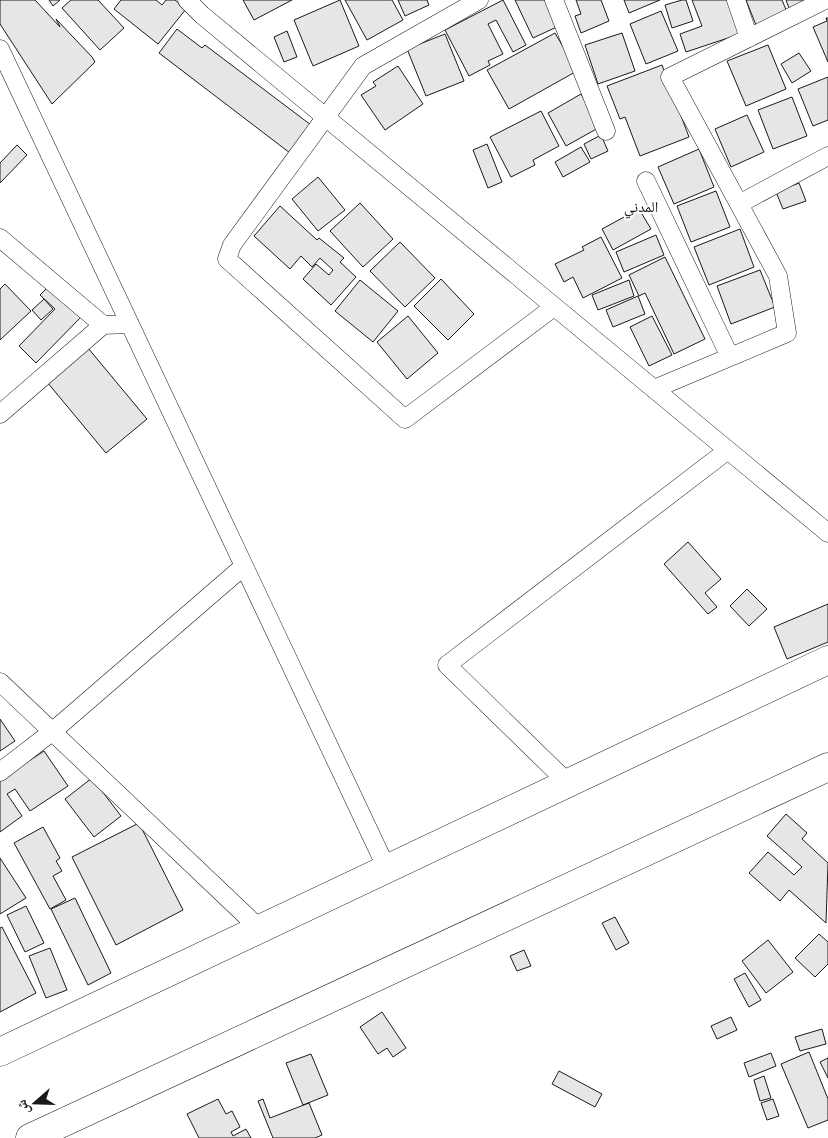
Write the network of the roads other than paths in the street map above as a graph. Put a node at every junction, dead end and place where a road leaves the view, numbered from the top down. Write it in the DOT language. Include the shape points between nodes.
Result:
graph roads {
  1 [pos="187,0"];
  2 [pos="479,0"];
  3 [pos="554,0"];
  4 [pos="736,0"];
  5 [pos="825,0"];
  6 [pos="749,38"];
  7 [pos="0,49"];
  8 [pos="325,117"];
  9 [pos="606,131"];
  10 [pos="828,156"];
  11 [pos="646,180"];
  12 [pos="739,204"];
  13 [pos="0,238"];
  14 [pos="554,307"];
  15 [pos="130,324"];
  16 [pos="103,325"];
  17 [pos="730,357"];
  18 [pos="654,389"];
  19 [pos="0,414"];
  20 [pos="728,450"];
  21 [pos="828,533"];
  22 [pos="244,566"];
  23 [pos="828,660"];
  24 [pos="0,682"];
  25 [pos="53,731"];
  26 [pos="828,767"];
  27 [pos="0,772"];
  28 [pos="568,783"];
  29 [pos="387,869"];
  30 [pos="260,928"];
  31 [pos="0,1052"];
  32 [pos="30,1138"];
  1 -- 8 [label="street"];
  2 -- 8 [label="street" via="363,66"];
  3 -- 9 [label="street"];
  4 -- 6 [label="street"];
  5 -- 6 [label="street"];
  6 -- 12 [label="street" via="670,77"];
  7 -- 15 [label="street"];
  8 -- 14 [label="street"];
  8 -- 14 [label="street" via="232,245 227,259 405,420"];
  10 -- 12 [label="street"];
  11 -- 17 [label="street"];
  12 -- 17 [label="street" via="778,276 787,333"];
  13 -- 16 [label="street"];
  14 -- 18 [label="street"];
  15 -- 16 [label="street"];
  15 -- 22 [label="street"];
  16 -- 19 [label="street"];
  17 -- 18 [label="street"];
  18 -- 20 [label="street"];
  20 -- 21 [label="street"];
  20 -- 28 [label="street" via="448,665"];
  22 -- 25 [label="street"];
  22 -- 29 [label="street"];
  23 -- 28 [label="main road"];
  24 -- 25 [label="street"];
  25 -- 27 [label="street"];
  25 -- 30 [label="street"];
  26 -- 32 [label="main road"];
  28 -- 29 [label="main road"];
  29 -- 30 [label="main road"];
  30 -- 31 [label="main road"];
}
